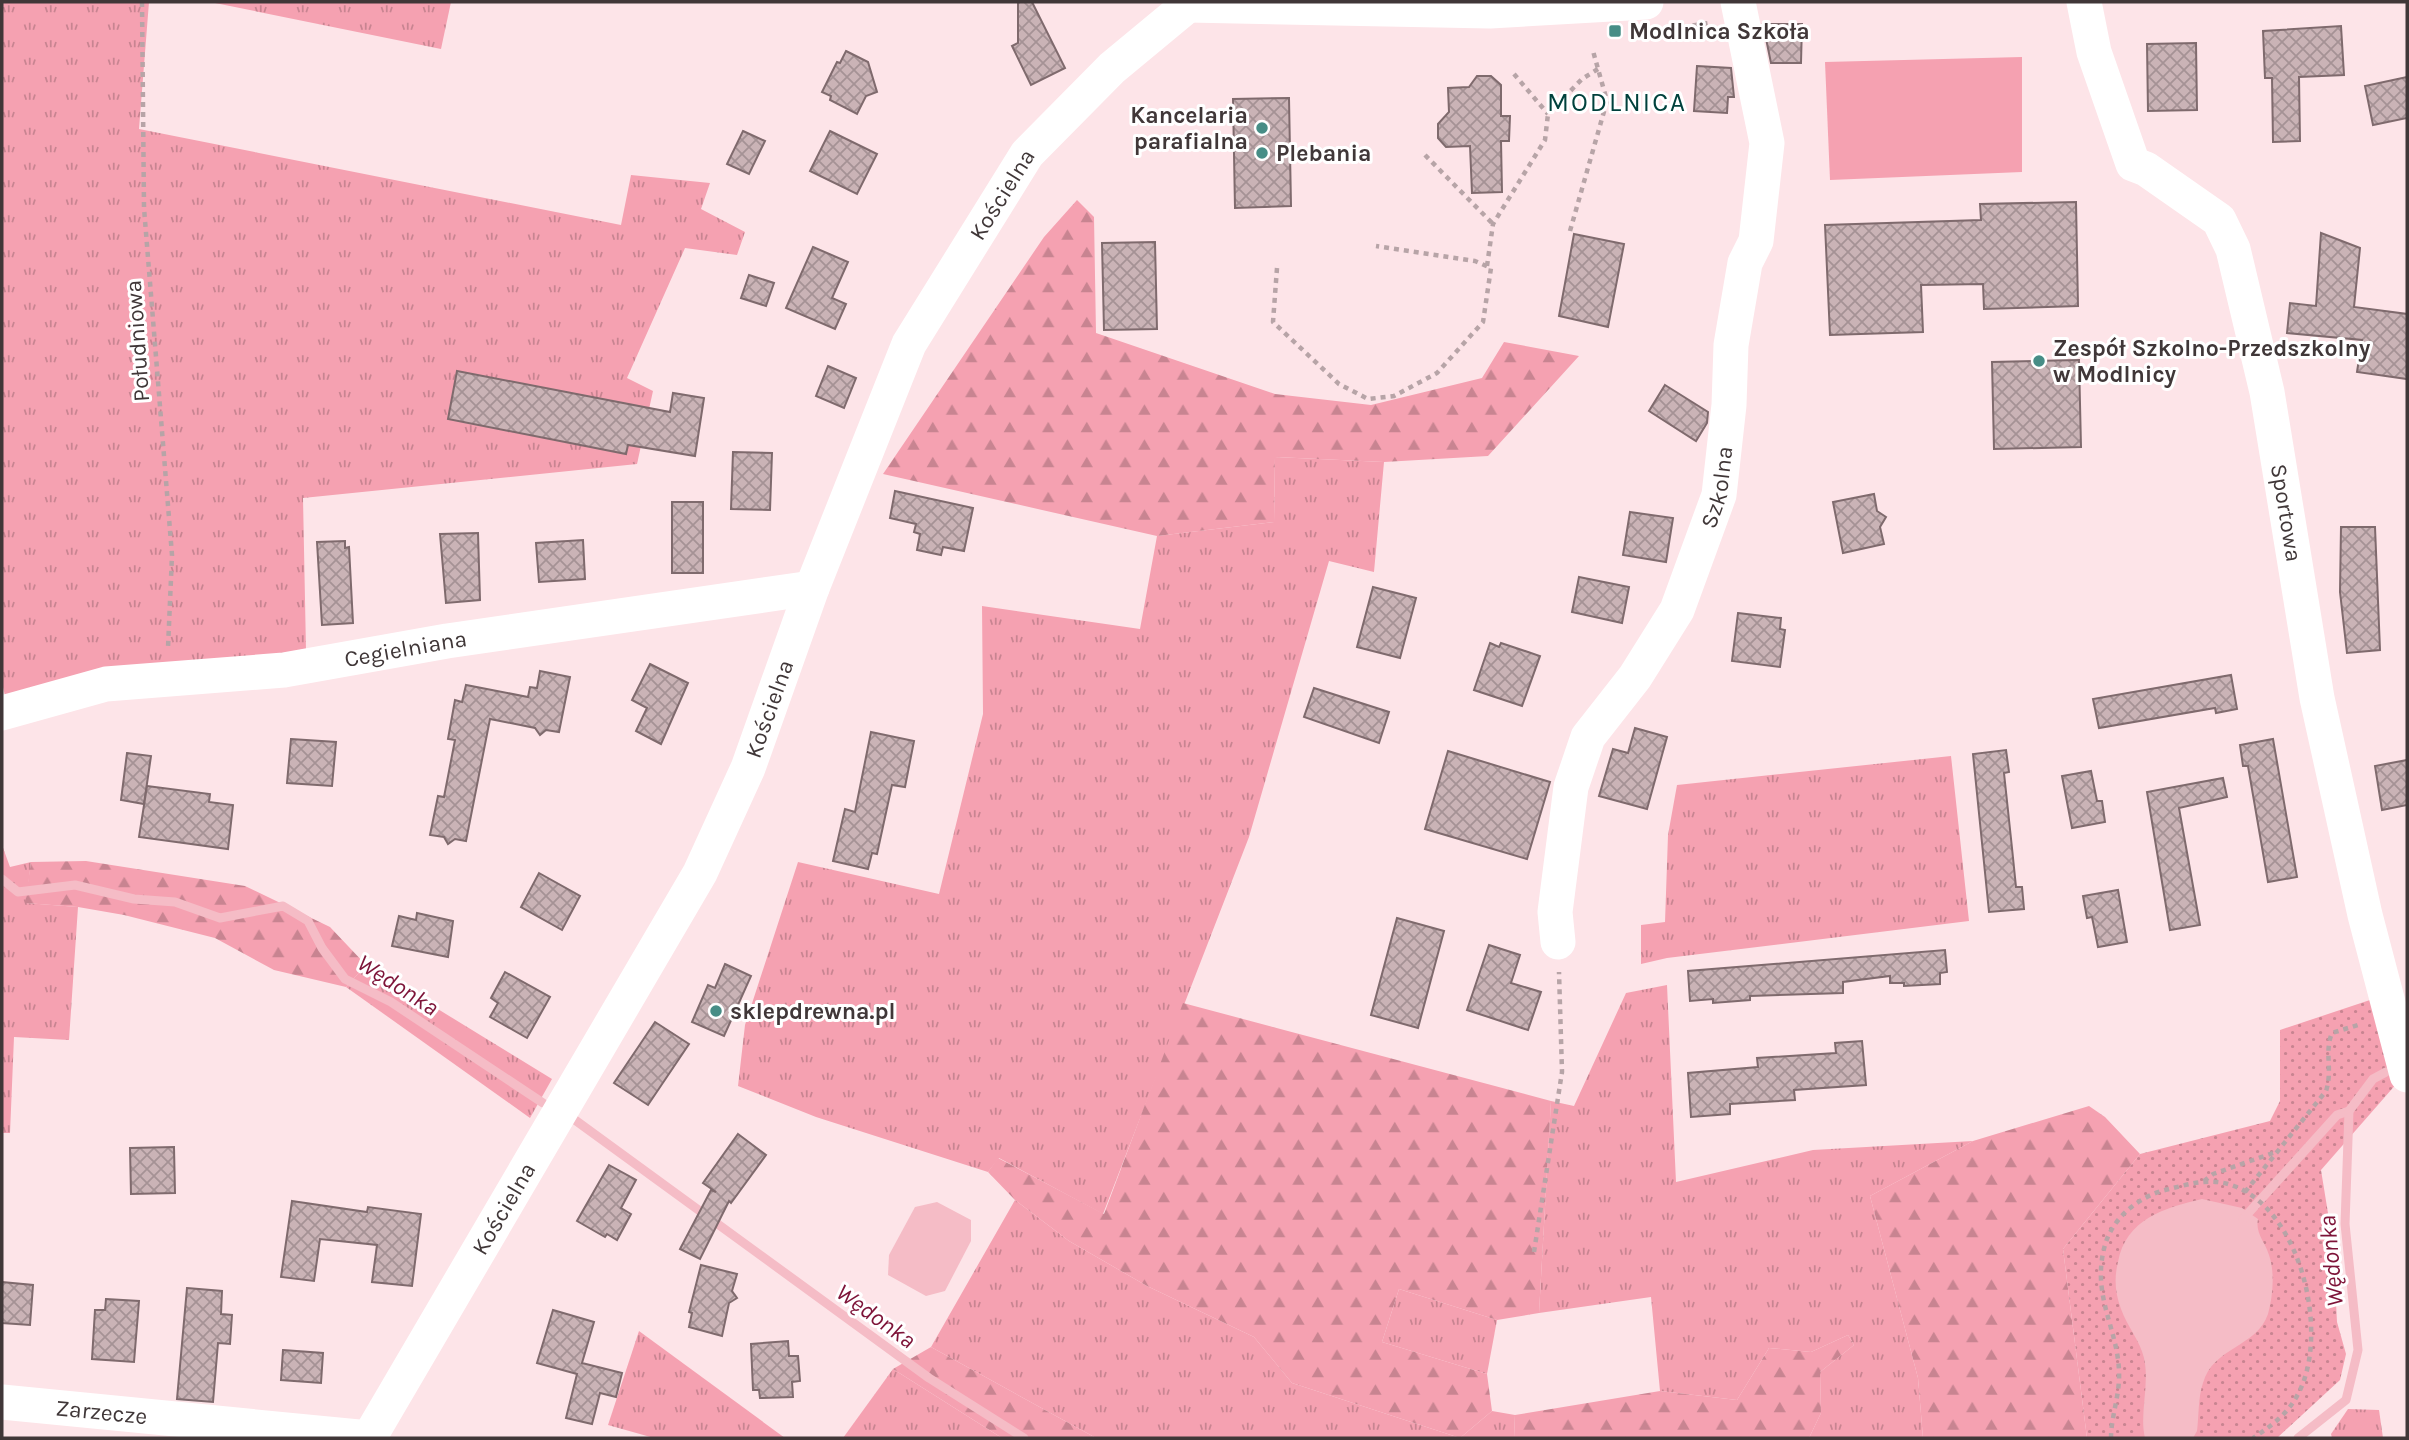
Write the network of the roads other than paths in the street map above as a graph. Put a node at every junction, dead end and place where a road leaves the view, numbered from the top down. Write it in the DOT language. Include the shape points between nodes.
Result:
graph roads {
  1 [pos="1646,2"];
  2 [pos="1738,2"];
  3 [pos="2084,2"];
  4 [pos="1187,3"];
  5 [pos="812,588"];
  6 [pos="2,713"];
  7 [pos="1558,942"];
  8 [pos="2407,1075"];
  9 [pos="2,1402"];
  10 [pos="369,1438"];
  1 -- 4 [label="street" via="1490,11"];
  2 -- 7 [label="street, Szkolna" via="1767,143 1756,241 1745,263 1731,345 1719,495 1677,610 1635,677 1588,737 1572,787 1555,912"];
  3 -- 8 [label="street, Sportowa" via="2094,52 2133,164 2220,220 2233,249 2267,392 2316,698"];
  4 -- 5 [label="street, Kościelna" via="1112,68 1027,154 909,344"];
  5 -- 6 [label="street, Cegielniana" via="284,670 106,684"];
  5 -- 10 [label="street, Kościelna" via="748,768 700,873"];
  9 -- 10 [label="street, Zarzecze"];
}
